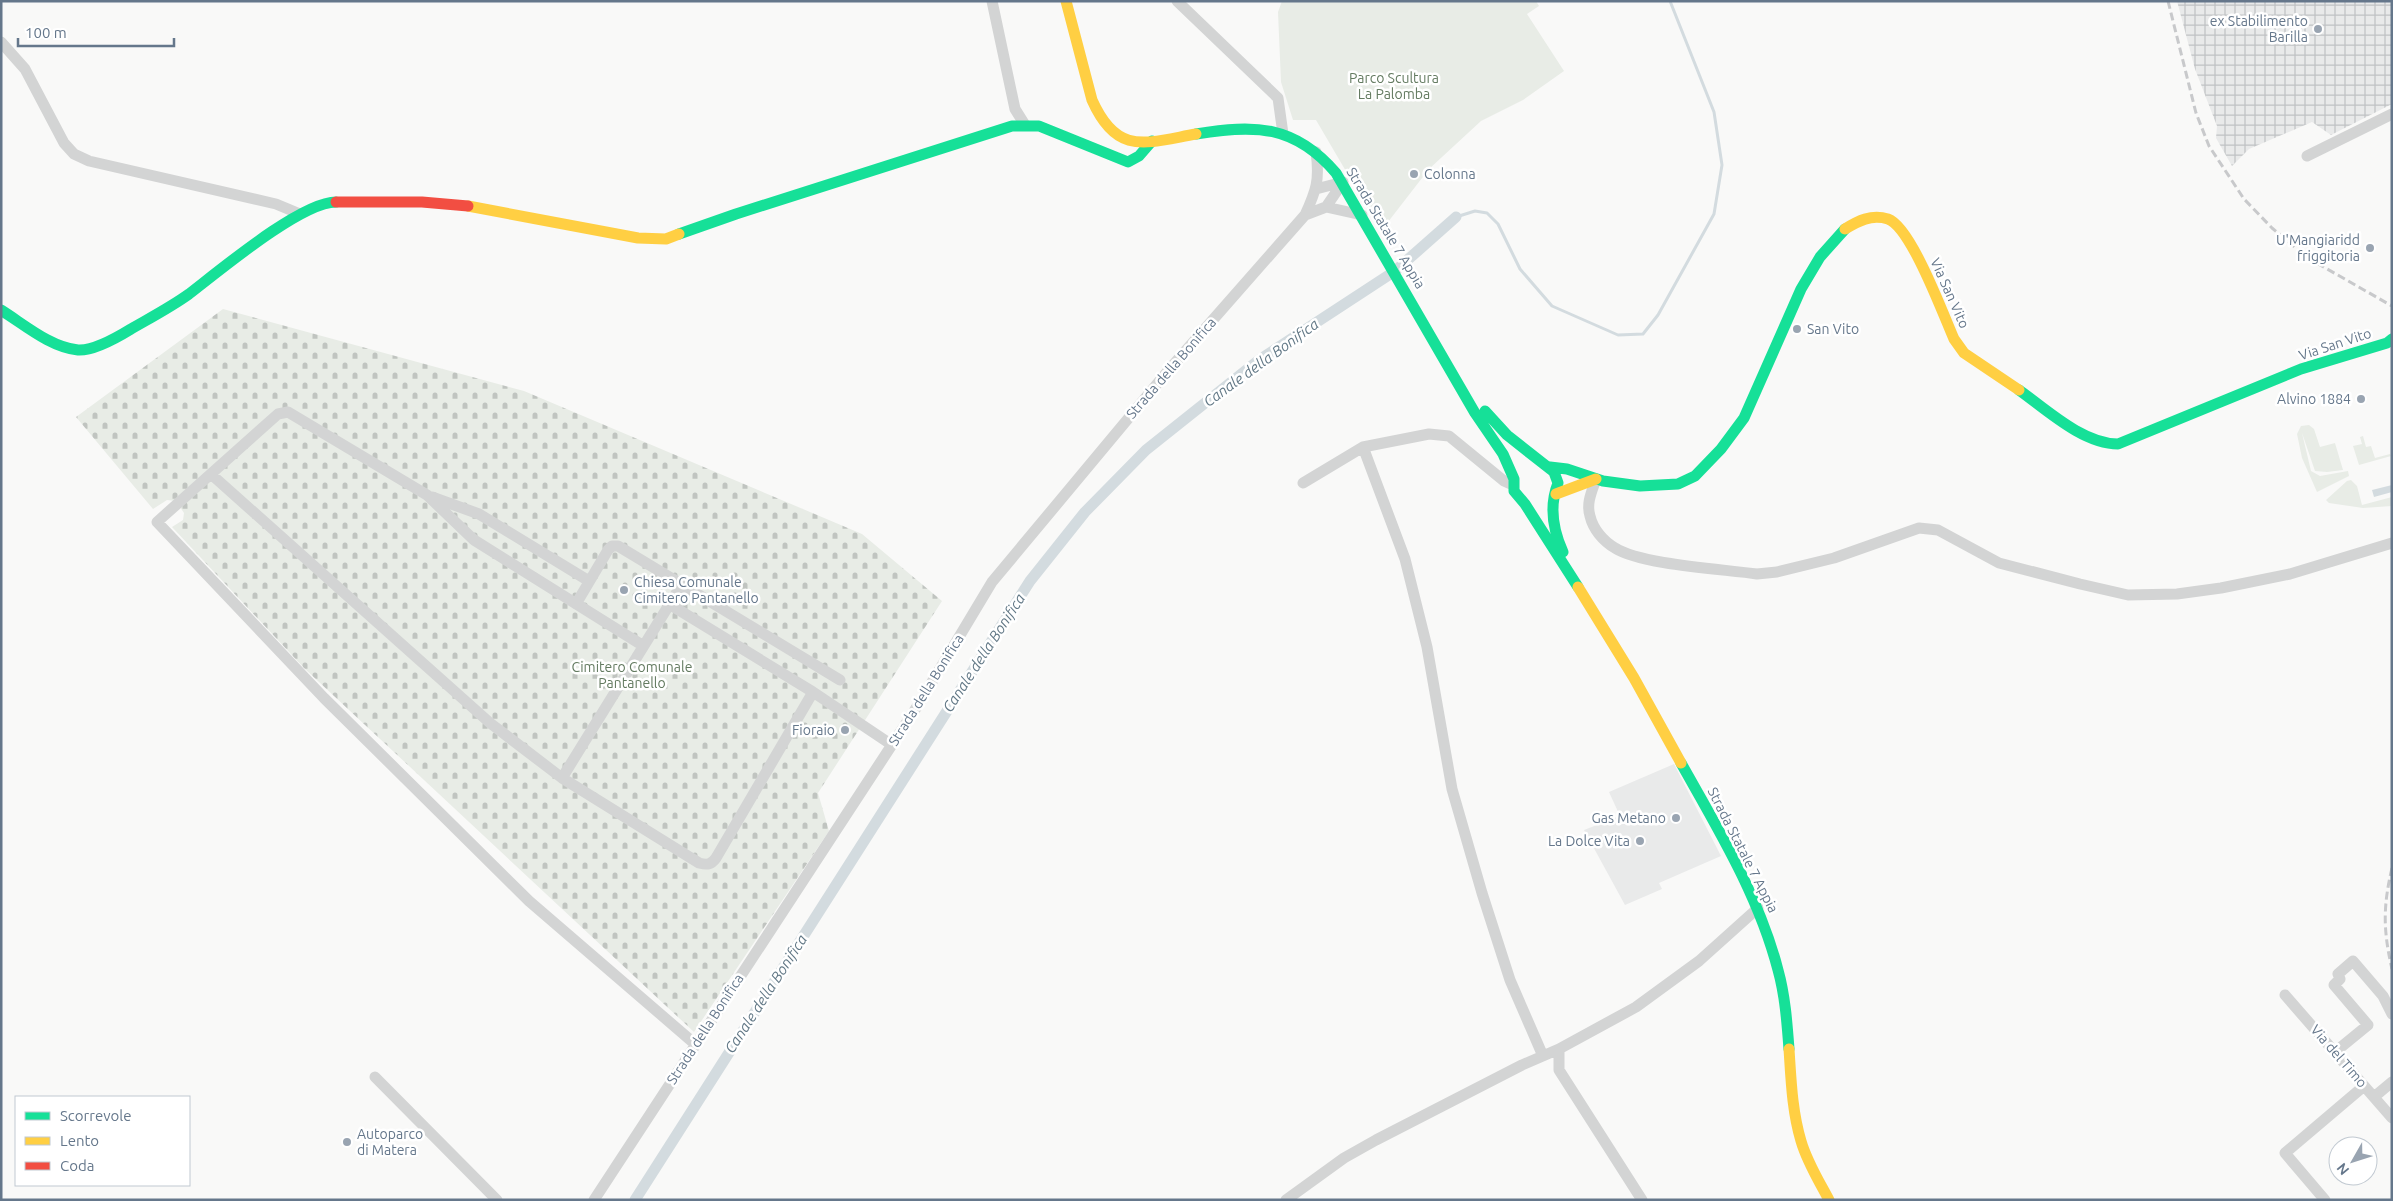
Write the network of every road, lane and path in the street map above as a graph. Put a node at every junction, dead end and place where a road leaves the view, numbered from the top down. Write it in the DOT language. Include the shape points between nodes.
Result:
graph roads {
  1 [pos="992,1"];
  2 [pos="1066,1"];
  3 [pos="1177,1"];
  4 [pos="1,42"];
  5 [pos="2392,114"];
  6 [pos="1025,125"];
  7 [pos="1283,134"];
  8 [pos="1152,141"];
  9 [pos="1316,151"];
  10 [pos="2307,156"];
  11 [pos="1343,182"];
  12 [pos="1316,189"];
  13 [pos="1326,207"];
  14 [pos="300,214"];
  15 [pos="1362,215"];
  16 [pos="1305,216"];
  17 [pos="1,310"];
  18 [pos="2392,339"];
  19 [pos="1466,395"];
  20 [pos="1362,447"];
  21 [pos="1545,465"];
  22 [pos="212,475"];
  23 [pos="1596,479"];
  24 [pos="1513,482"];
  25 [pos="1303,483"];
  26 [pos="427,495"];
  27 [pos="1554,496"];
  28 [pos="1526,504"];
  29 [pos="2392,543"];
  30 [pos="1567,567"];
  31 [pos="589,581"];
  32 [pos="682,584"];
  33 [pos="576,604"];
  34 [pos="669,604"];
  35 [pos="642,645"];
  36 [pos="840,680"];
  37 [pos="813,692"];
  38 [pos="892,745"];
  39 [pos="562,778"];
  40 [pos="1758,908"];
  41 [pos="2285,994"];
  42 [pos="2392,1014"];
  43 [pos="696,1044"];
  44 [pos="1559,1049"];
  45 [pos="2335,1052"];
  46 [pos="1543,1056"];
  47 [pos="375,1077"];
  48 [pos="2392,1082"];
  49 [pos="2364,1086"];
  50 [pos="2374,1097"];
  51 [pos="2392,1118"];
  52 [pos="497,1200"];
  53 [pos="594,1200"];
  54 [pos="1286,1200"];
  55 [pos="1642,1200"];
  56 [pos="1829,1200"];
  57 [pos="2325,1200"];
  1 -- 6 [label="street" via="1015,109"];
  2 -- 8 [label="main road, Strada Statale 7 Appia" via="1095,109 1116,136 1133,142"];
  3 -- 7 [label="street" via="1278,98"];
  4 -- 14 [label="street" via="24,69 64,143 74,154 89,161 276,204"];
  5 -- 10 [label="street"];
  6 -- 8 [label="main road" via="1039,126 1128,162 1139,156"];
  6 -- 14 [label="main road" via="1012,126 666,239 638,238 482,207 422,202 330,202"];
  7 -- 8 [label="main road, Strada Statale 7 Appia" via="1256,128 1229,129"];
  7 -- 9 [label="main road, Strada Statale 7 Appia"];
  9 -- 11 [label="main road, Strada Statale 7 Appia"];
  9 -- 12 [label="street" via="1319,174"];
  11 -- 12 [label="street"];
  11 -- 13 [label="street"];
  11 -- 15 [label="main road, Strada Statale 7 Appia"];
  12 -- 16 [label="street"];
  13 -- 15 [label="street"];
  13 -- 16 [label="street"];
  14 -- 17 [label="main road" via="222,267 188,295 111,340 80,350 57,345"];
  15 -- 19 [label="main road, Strada Statale 7 Appia"];
  16 -- 38 [label="street, Strada della Bonifica" via="1167,372 992,582"];
  18 -- 23 [label="main road, Via San Vito" via="2301,370 2118,444 2104,444 2090,440 1964,353 1954,340 1909,239 1886,219 1872,216 1849,224 1830,242 1776,338 1748,411 1708,464 1694,477 1674,485"];
  19 -- 21 [label="main road, Strada Statale 7 Appia"];
  19 -- 24 [label="main road, Strada Statale 7 Appia" via="1503,454"];
  20 -- 24 [label="street" via="1429,434 1449,436 1496,476"];
  20 -- 25 [label="street"];
  20 -- 46 [label="street" via="1405,559 1427,647 1452,789 1482,893 1510,980"];
  21 -- 23 [label="main road, Via San Vito" via="1561,466"];
  21 -- 24 [label="main road" via="1523,465"];
  21 -- 27 [label="main road, Strada Statale 7 Appia" via="1557,477"];
  22 -- 26 [label="street" via="278,414 288,412"];
  22 -- 39 [label="street" via="490,723"];
  22 -- 43 [label="street" via="157,522 324,698 529,901"];
  23 -- 27 [label="main road, Via San Vito"];
  23 -- 29 [label="street" via="1589,501 1590,515 1603,540 1616,549 1640,558 1757,574 1834,558 1919,528 1938,530 1999,563 2071,582 2128,595 2177,594 2290,574"];
  24 -- 28 [label="main road, Strada Statale 7 Appia" via="1517,496"];
  26 -- 31 [label="street" via="479,514"];
  26 -- 33 [label="street" via="474,540"];
  27 -- 28 [label="main road" via="1543,505"];
  27 -- 30 [label="main road, Strada Statale 7 Appia" via="1557,539"];
  28 -- 30 [label="main road, Strada Statale 7 Appia"];
  30 -- 40 [label="main road, Strada Statale 7 Appia" via="1665,734"];
  31 -- 32 [label="street" via="608,550 618,546"];
  31 -- 33 [label="street"];
  32 -- 34 [label="street"];
  32 -- 36 [label="street"];
  33 -- 35 [label="street"];
  34 -- 35 [label="street"];
  34 -- 37 [label="street"];
  35 -- 39 [label="street"];
  37 -- 38 [label="street"];
  37 -- 39 [label="street" via="716,858 707,865"];
  38 -- 43 [label="street, Strada della Bonifica"];
  40 -- 44 [label="street" via="1699,961 1636,1007"];
  40 -- 56 [label="main road, Strada Statale 7 Appia" via="1773,951 1783,998 1798,1130 1808,1160"];
  41 -- 45 [label="street, Via del Timo"];
  42 -- 45 [label="street" via="2383,996 2353,961 2338,974 2340,979 2334,984 2368,1025"];
  43 -- 53 [label="street, Strada della Bonifica"];
  44 -- 46 [label="street"];
  44 -- 55 [label="street" via="1559,1070"];
  45 -- 49 [label="street, Via del Timo"];
  46 -- 54 [label="street" via="1360,1149"];
  47 -- 52 [label="street"];
  48 -- 50 [label="street"];
  49 -- 50 [label="street, Via del Timo"];
  49 -- 57 [label="street" via="2285,1153"];
  50 -- 51 [label="street, Via del Timo"];
}
